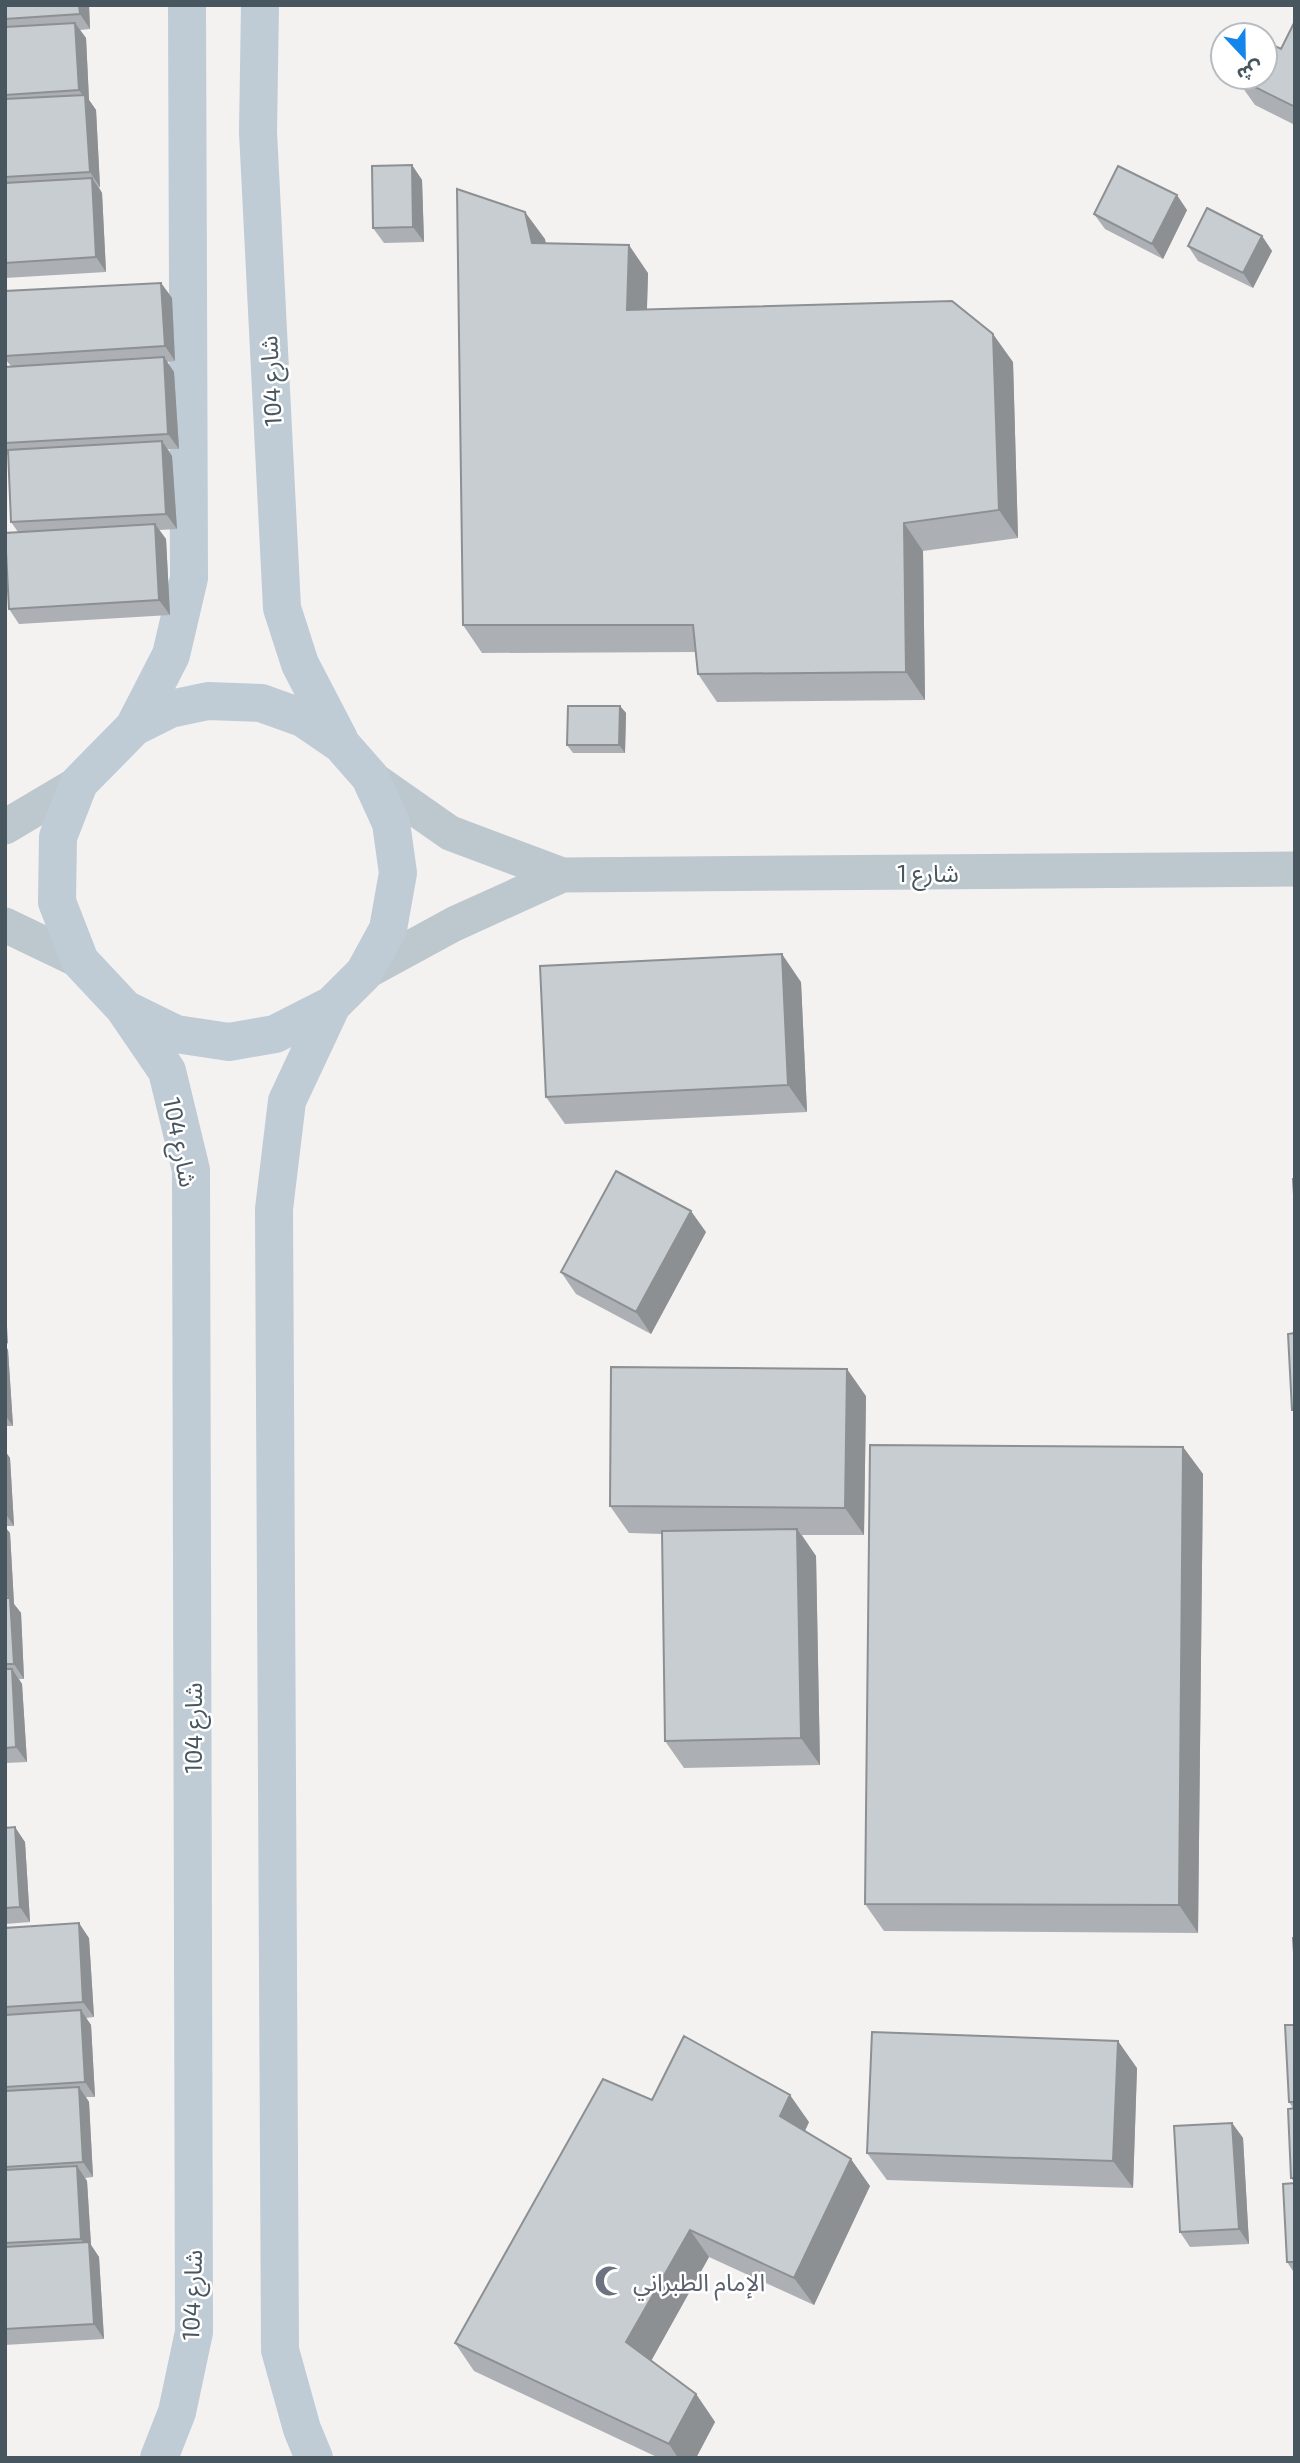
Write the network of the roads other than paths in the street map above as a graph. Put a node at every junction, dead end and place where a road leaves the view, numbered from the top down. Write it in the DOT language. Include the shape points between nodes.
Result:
graph roads {
  1 [pos="187,5"];
  2 [pos="260,5"];
  3 [pos="134,727"];
  4 [pos="341,744"];
  5 [pos="370,777"];
  6 [pos="79,783"];
  7 [pos="5,827"];
  8 [pos="1295,869"];
  9 [pos="562,875"];
  10 [pos="5,925"];
  11 [pos="80,961"];
  12 [pos="364,973"];
  13 [pos="332,1005"];
  14 [pos="125,1009"];
  15 [pos="159,2458"];
  16 [pos="314,2458"];
  1 -- 3 [label="street" via="189,578 172,655"];
  2 -- 4 [label="street, شارع 104" via="258,132 282,608 300,664"];
  3 -- 4 [label="street" via="170,709 208,701 261,703 303,718"];
  3 -- 6 [label="street"];
  4 -- 5 [label="street"];
  5 -- 9 [label="street, شارع 1" via="450,833"];
  5 -- 12 [label="street" via="391,823 398,873 388,929"];
  6 -- 7 [label="street"];
  6 -- 11 [label="street" via="58,837 57,902"];
  8 -- 9 [label="street, شارع 1"];
  9 -- 12 [label="street, شارع 1" via="454,924"];
  10 -- 11 [label="street"];
  11 -- 14 [label="street"];
  12 -- 13 [label="street"];
  13 -- 14 [label="street" via="275,1034 229,1042 176,1034"];
  13 -- 16 [label="street" via="287,1101 274,1209 280,2350"];
  14 -- 15 [label="street, شارع 104" via="167,1071 191,1170 194,2332 177,2412"];
}
